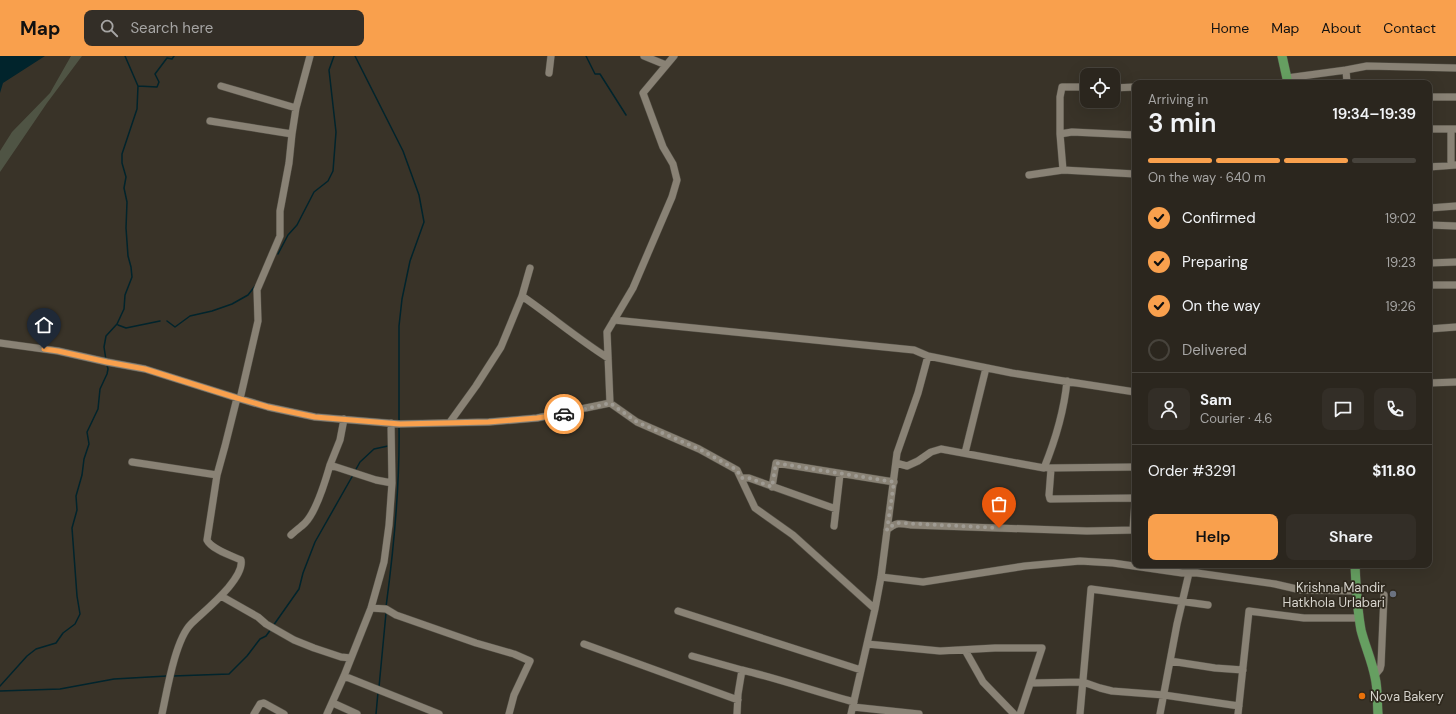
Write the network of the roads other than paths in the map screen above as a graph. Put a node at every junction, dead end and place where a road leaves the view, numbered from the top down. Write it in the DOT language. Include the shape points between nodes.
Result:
graph roads {
  1 [pos="310,56"];
  2 [pos="551,56"];
  3 [pos="644,56"];
  4 [pos="674,56"];
  5 [pos="1282,56"];
  6 [pos="666,65"];
  7 [pos="1456,68"];
  8 [pos="1346,70"];
  9 [pos="550,73"];
  10 [pos="1287,80"];
  11 [pos="1292,80"];
  12 [pos="1347,80"];
  13 [pos="221,86"];
  14 [pos="1132,87"];
  15 [pos="1080,88"];
  16 [pos="1120,88"];
  17 [pos="1456,96"];
  18 [pos="1432,97"];
  19 [pos="296,108"];
  20 [pos="210,122"];
  21 [pos="1432,129"];
  22 [pos="1454,129"];
  23 [pos="292,134"];
  24 [pos="1060,134"];
  25 [pos="1132,135"];
  26 [pos="1453,165"];
  27 [pos="1432,167"];
  28 [pos="1063,170"];
  29 [pos="1132,174"];
  30 [pos="1029,175"];
  31 [pos="1456,206"];
  32 [pos="1432,208"];
  33 [pos="1432,224"];
  34 [pos="1456,226"];
  35 [pos="1456,262"];
  36 [pos="1432,263"];
  37 [pos="530,268"];
  38 [pos="1432,285"];
  39 [pos="1456,286"];
  40 [pos="522,296"];
  41 [pos="614,320"];
  42 [pos="1456,327"];
  43 [pos="1432,329"];
  44 [pos="0,343"];
  45 [pos="928,356"];
  46 [pos="608,358"];
  47 [pos="986,368"];
  48 [pos="1067,381"];
  49 [pos="1456,382"];
  50 [pos="1432,384"];
  51 [pos="1132,392"];
  52 [pos="239,399"];
  53 [pos="610,403"];
  54 [pos="344,419"];
  55 [pos="450,422"];
  56 [pos="391,423"];
  57 [pos="965,453"];
  58 [pos="132,462"];
  59 [pos="896,464"];
  60 [pos="330,465"];
  61 [pos="1132,467"];
  62 [pos="1044,468"];
  63 [pos="1051,469"];
  64 [pos="840,474"];
  65 [pos="217,475"];
  66 [pos="741,478"];
  67 [pos="894,482"];
  68 [pos="392,484"];
  69 [pos="772,487"];
  70 [pos="1132,500"];
  71 [pos="836,509"];
  72 [pos="834,526"];
  73 [pos="887,530"];
  74 [pos="1132,530"];
  75 [pos="290,535"];
  76 [pos="1132,566"];
  77 [pos="1148,568"];
  78 [pos="1355,568"];
  79 [pos="1189,573"];
  80 [pos="881,578"];
  81 [pos="1356,591"];
  82 [pos="1384,595"];
  83 [pos="221,596"];
  84 [pos="1182,602"];
  85 [pos="1208,605"];
  86 [pos="371,608"];
  87 [pos="875,609"];
  88 [pos="678,610"];
  89 [pos="1359,618"];
  90 [pos="584,644"];
  91 [pos="867,644"];
  92 [pos="965,650"];
  93 [pos="692,656"];
  94 [pos="351,658"];
  95 [pos="1170,661"];
  96 [pos="742,670"];
  97 [pos="861,670"];
  98 [pos="1243,670"];
  99 [pos="1375,675"];
  100 [pos="344,676"];
  101 [pos="1083,682"];
  102 [pos="1031,683"];
  103 [pos="1164,695"];
  104 [pos="738,700"];
  105 [pos="333,703"];
  106 [pos="1238,706"];
  107 [pos="853,708"];
  108 [pos="435,713"];
  109 [pos="162,714"];
  110 [pos="254,714"];
  111 [pos="284,714"];
  112 [pos="328,714"];
  113 [pos="357,714"];
  114 [pos="510,714"];
  115 [pos="737,714"];
  116 [pos="919,714"];
  117 [pos="1014,714"];
  118 [pos="1020,714"];
  119 [pos="1080,714"];
  120 [pos="1160,714"];
  121 [pos="1238,714"];
  122 [pos="1378,714"];
  1 -- 19 [label="street"];
  2 -- 9 [label="street"];
  3 -- 6 [label="street"];
  4 -- 6 [label="street"];
  5 -- 10 [label="main road"];
  6 -- 41 [label="street" via="643,93 663,147 673,164 676,180 672,197 633,288"];
  7 -- 8 [label="street" via="1367,66"];
  8 -- 11 [label="street"];
  8 -- 12 [label="street"];
  13 -- 19 [label="street"];
  14 -- 16 [label="street"];
  15 -- 24 [label="street" via="1062,87"];
  17 -- 18 [label="street"];
  19 -- 23 [label="street"];
  20 -- 23 [label="street"];
  21 -- 22 [label="street"];
  22 -- 26 [label="street"];
  23 -- 52 [label="street" via="280,210 280,236 257,290 258,321"];
  24 -- 25 [label="street" via="1072,132"];
  24 -- 28 [label="street"];
  26 -- 27 [label="street"];
  28 -- 29 [label="street"];
  28 -- 30 [label="street"];
  31 -- 32 [label="street"];
  33 -- 34 [label="street"];
  35 -- 36 [label="street"];
  37 -- 40 [label="street"];
  38 -- 39 [label="street"];
  40 -- 46 [label="street"];
  40 -- 55 [label="street" via="501,347"];
  41 -- 45 [label="street" via="903,348"];
  41 -- 46 [label="street" via="607,332"];
  42 -- 43 [label="street"];
  44 -- 52 [label="street" via="58,351 145,369"];
  45 -- 47 [label="street"];
  45 -- 59 [label="street"];
  46 -- 53 [label="street"];
  47 -- 48 [label="street"];
  47 -- 57 [label="street"];
  48 -- 51 [label="street"];
  48 -- 62 [label="street" via="1061,415"];
  49 -- 50 [label="street"];
  52 -- 54 [label="street" via="304,415"];
  52 -- 65 [label="street"];
  53 -- 55 [label="street" via="537,418"];
  53 -- 66 [label="street" via="637,422 699,449 737,470"];
  54 -- 56 [label="street"];
  54 -- 60 [label="street" via="340,440"];
  55 -- 56 [label="street"];
  56 -- 68 [label="street"];
  57 -- 59 [label="street" via="941,449 907,466"];
  57 -- 62 [label="street"];
  58 -- 65 [label="street"];
  59 -- 67 [label="street"];
  60 -- 68 [label="street"];
  60 -- 75 [label="street" via="313,512 306,522"];
  61 -- 63 [label="street"];
  62 -- 63 [label="street"];
  63 -- 70 [label="street" via="1050,499"];
  64 -- 67 [label="street"];
  64 -- 69 [label="street" via="776,463"];
  64 -- 71 [label="street"];
  65 -- 83 [label="street" via="208,544 241,560 242,566"];
  66 -- 69 [label="street" via="749,478"];
  66 -- 87 [label="street" via="755,508 793,535"];
  67 -- 73 [label="street"];
  68 -- 86 [label="street" via="384,562"];
  69 -- 71 [label="street"];
  71 -- 72 [label="street"];
  73 -- 74 [label="street" via="899,523 1087,531"];
  73 -- 80 [label="street"];
  76 -- 80 [label="street" via="1080,561 1025,566 923,582"];
  77 -- 79 [label="street"];
  78 -- 81 [label="main road"];
  79 -- 81 [label="street" via="1262,582 1301,590"];
  79 -- 84 [label="street"];
  80 -- 87 [label="street"];
  81 -- 89 [label="main road"];
  82 -- 99 [label="street" via="1381,665"];
  83 -- 94 [label="street" via="294,640 341,657"];
  83 -- 109 [label="street" via="190,625 182,638"];
  84 -- 85 [label="street"];
  84 -- 95 [label="street"];
  84 -- 101 [label="street" via="1091,589"];
  86 -- 94 [label="street"];
  86 -- 114 [label="street" via="386,609 396,615 530,661 514,694"];
  87 -- 91 [label="street"];
  88 -- 97 [label="street"];
  89 -- 98 [label="street" via="1304,618 1249,612"];
  89 -- 99 [label="main road"];
  90 -- 104 [label="street"];
  91 -- 92 [label="street" via="940,651"];
  91 -- 97 [label="street"];
  92 -- 102 [label="street" via="1042,648"];
  92 -- 117 [label="street" via="983,682"];
  93 -- 96 [label="street"];
  94 -- 100 [label="street"];
  95 -- 98 [label="street"];
  95 -- 103 [label="street"];
  96 -- 104 [label="street"];
  96 -- 107 [label="street" via="791,682"];
  97 -- 107 [label="street"];
  98 -- 106 [label="street"];
  99 -- 122 [label="main road"];
  100 -- 105 [label="street"];
  100 -- 108 [label="street"];
  101 -- 102 [label="street"];
  101 -- 103 [label="street" via="1112,691"];
  101 -- 119 [label="street"];
  102 -- 118 [label="street"];
  103 -- 106 [label="street"];
  103 -- 120 [label="street"];
  104 -- 115 [label="street"];
  105 -- 112 [label="street"];
  105 -- 113 [label="street"];
  106 -- 121 [label="street"];
  107 -- 116 [label="street"];
  110 -- 111 [label="street" via="260,704 264,703"];
}
